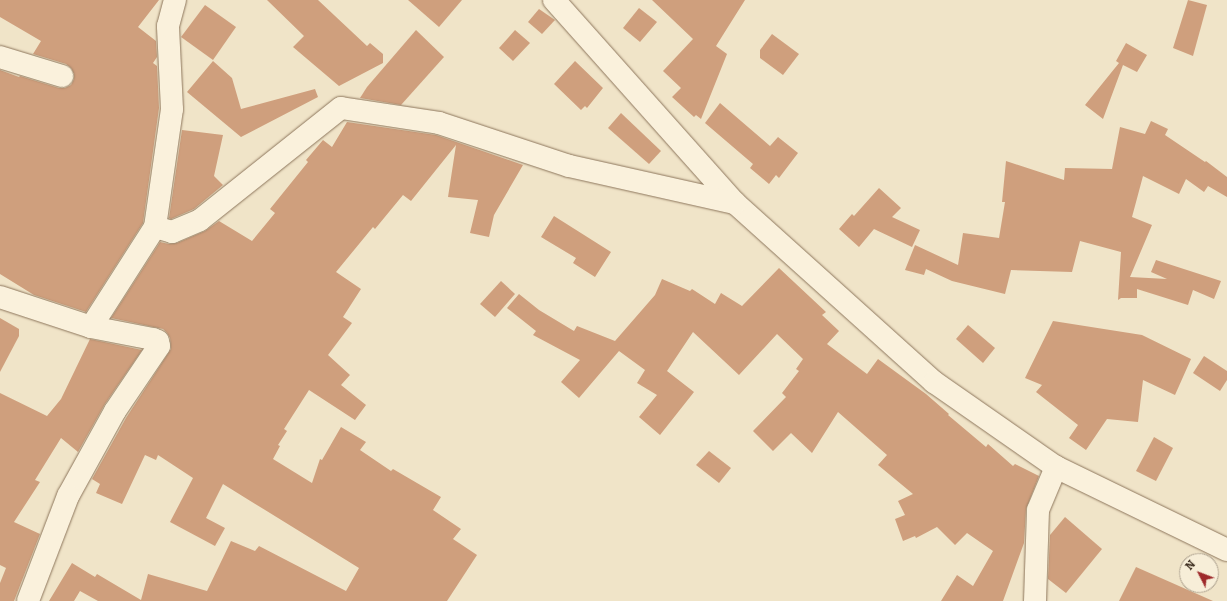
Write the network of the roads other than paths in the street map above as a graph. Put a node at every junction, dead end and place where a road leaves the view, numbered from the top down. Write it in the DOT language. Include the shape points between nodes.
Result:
graph roads {
  1 [pos="175,0"];
  2 [pos="554,0"];
  3 [pos="0,57"];
  4 [pos="62,76"];
  5 [pos="735,203"];
  6 [pos="155,227"];
  7 [pos="0,297"];
  8 [pos="91,327"];
  9 [pos="1056,467"];
  10 [pos="1227,550"];
  11 [pos="28,601"];
  12 [pos="1035,601"];
  1 -- 6 [label="street" via="168,26 172,109"];
  2 -- 5 [label="street"];
  3 -- 4 [label="street"];
  5 -- 6 [label="street" via="569,166 439,124 341,108 200,220 172,232"];
  5 -- 9 [label="street" via="934,382"];
  6 -- 8 [label="street"];
  7 -- 8 [label="street"];
  8 -- 11 [label="street" via="153,339 159,346 115,411 68,496"];
  9 -- 10 [label="street"];
  9 -- 12 [label="street" via="1038,510"];
}
